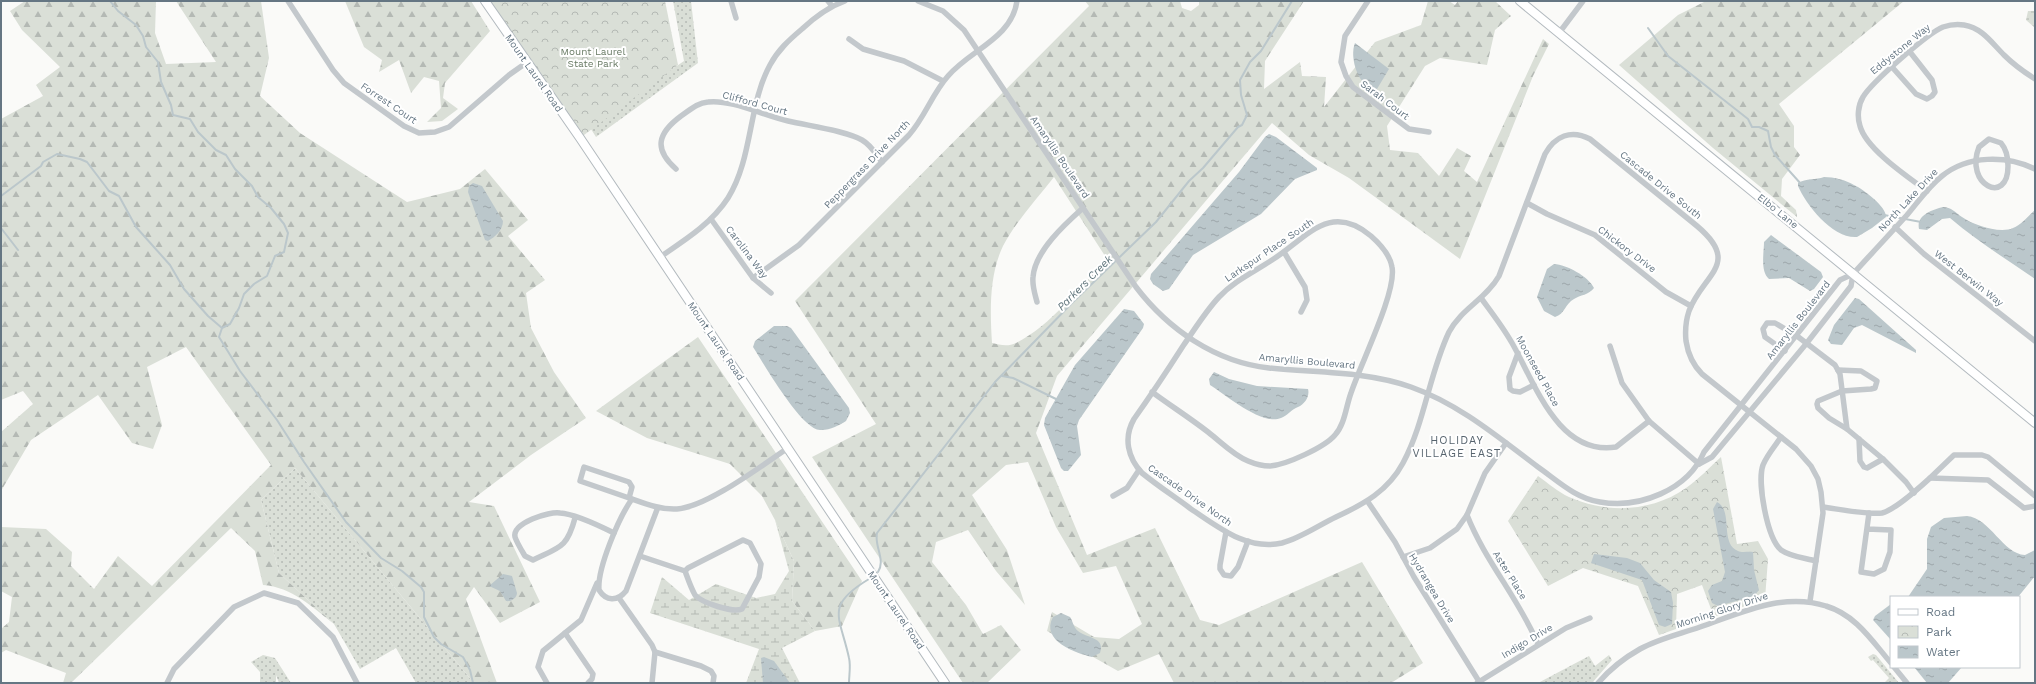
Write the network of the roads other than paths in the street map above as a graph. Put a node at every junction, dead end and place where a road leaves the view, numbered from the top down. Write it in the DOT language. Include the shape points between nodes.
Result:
graph roads {
  1 [pos="288,1"];
  2 [pos="485,1"];
  3 [pos="731,1"];
  4 [pos="844,1"];
  5 [pos="918,1"];
  6 [pos="1018,1"];
  7 [pos="1368,1"];
  8 [pos="1520,1"];
  9 [pos="1583,1"];
  10 [pos="830,4"];
  11 [pos="736,18"];
  12 [pos="1559,33"];
  13 [pos="849,39"];
  14 [pos="978,50"];
  15 [pos="1910,52"];
  16 [pos="526,63"];
  17 [pos="1892,67"];
  18 [pos="2035,79"];
  19 [pos="943,81"];
  20 [pos="756,110"];
  21 [pos="1429,132"];
  22 [pos="2008,160"];
  23 [pos="1977,161"];
  24 [pos="882,162"];
  25 [pos="676,169"];
  26 [pos="2035,169"];
  27 [pos="1927,191"];
  28 [pos="1527,202"];
  29 [pos="1083,208"];
  30 [pos="711,219"];
  31 [pos="1895,227"];
  32 [pos="1284,252"];
  33 [pos="660,257"];
  34 [pos="1853,274"];
  35 [pos="753,278"];
  36 [pos="771,293"];
  37 [pos="1481,298"];
  38 [pos="1037,302"];
  39 [pos="1691,306"];
  40 [pos="1301,312"];
  41 [pos="1797,336"];
  42 [pos="1189,337"];
  43 [pos="2035,341"];
  44 [pos="1806,344"];
  45 [pos="1610,346"];
  46 [pos="1784,351"];
  47 [pos="1518,353"];
  48 [pos="1838,370"];
  49 [pos="1358,374"];
  50 [pos="1534,385"];
  51 [pos="1842,391"];
  52 [pos="1152,392"];
  53 [pos="1427,393"];
  54 [pos="1742,406"];
  55 [pos="1750,412"];
  56 [pos="1649,421"];
  57 [pos="2035,423"];
  58 [pos="1847,429"];
  59 [pos="1781,437"];
  60 [pos="1858,439"];
  61 [pos="1506,443"];
  62 [pos="788,448"];
  63 [pos="1883,459"];
  64 [pos="1699,464"];
  65 [pos="1139,470"];
  66 [pos="1930,478"];
  67 [pos="1914,493"];
  68 [pos="1113,496"];
  69 [pos="2035,496"];
  70 [pos="630,498"];
  71 [pos="1368,502"];
  72 [pos="1823,506"];
  73 [pos="2035,506"];
  74 [pos="658,507"];
  75 [pos="1869,513"];
  76 [pos="1467,515"];
  77 [pos="575,518"];
  78 [pos="1867,529"];
  79 [pos="1226,532"];
  80 [pos="614,533"];
  81 [pos="1248,541"];
  82 [pos="640,556"];
  83 [pos="1403,557"];
  84 [pos="1816,561"];
  85 [pos="685,571"];
  86 [pos="598,581"];
  87 [pos="619,598"];
  88 [pos="1810,601"];
  89 [pos="1590,618"];
  90 [pos="565,633"];
  91 [pos="1538,644"];
  92 [pos="655,652"];
  93 [pos="1890,662"];
  94 [pos="1895,668"];
  95 [pos="1479,682"];
  96 [pos="167,683"];
  97 [pos="357,683"];
  98 [pos="547,683"];
  99 [pos="588,683"];
  100 [pos="652,683"];
  101 [pos="713,683"];
  102 [pos="945,683"];
  103 [pos="1598,683"];
  104 [pos="1908,683"];
  1 -- 16 [label="street, Forrest Court" via="344,83 404,126 419,133 435,132 450,127"];
  2 -- 16 [label="main road, Mount Laurel Road"];
  3 -- 11 [label="street"];
  4 -- 10 [label="street"];
  5 -- 14 [label="street, Amaryllis Boulevard" via="943,11 958,22"];
  6 -- 14 [label="street, Peppergrass Drive North" via="1007,26"];
  7 -- 21 [label="street, Sarah Court" via="1345,36 1341,62 1346,76 1353,87 1409,129"];
  8 -- 12 [label="main road, Elbo Lane"];
  9 -- 12 [label="street"];
  10 -- 20 [label="street" via="774,57 765,76"];
  12 -- 34 [label="main road, Elbo Lane"];
  13 -- 19 [label="street" via="863,50 904,61"];
  14 -- 19 [label="street, Peppergrass Drive North" via="961,62"];
  14 -- 29 [label="street, Amaryllis Boulevard"];
  15 -- 17 [label="street, Eddystone Way"];
  15 -- 17 [label="street" via="1932,80 1932,96 1927,99 1916,94"];
  15 -- 18 [label="street, Eddystone Way" via="1943,27 1963,25 1982,32 2009,60"];
  16 -- 33 [label="main road, Mount Laurel Road"];
  17 -- 27 [label="street, Eddystone Way" via="1863,97 1859,112 1860,127 1878,150"];
  19 -- 24 [label="street, Peppergrass Drive North" via="919,124"];
  20 -- 24 [label="street, Clifford Court" via="857,138 869,145"];
  20 -- 25 [label="street, Clifford Court" via="708,102 698,104 686,112 667,129 661,143 662,155"];
  20 -- 30 [label="street" via="737,181 728,198"];
  22 -- 23 [label="street, North Lake Drive"];
  22 -- 23 [label="street" via="2001,143 1989,139 1980,147"];
  22 -- 23 [label="street" via="2004,182 1992,188 1983,183 1978,176"];
  22 -- 26 [label="street, North Lake Drive"];
  23 -- 27 [label="street, North Lake Drive" via="1950,171"];
  24 -- 35 [label="street, Peppergrass Drive North" via="799,245"];
  27 -- 31 [label="street, North Lake Drive"];
  28 -- 37 [label="street, Cascade Drive South" via="1499,276"];
  28 -- 39 [label="street, Chickory Drive" via="1547,214 1595,235 1666,292"];
  28 -- 39 [label="street, Cascade Drive South" via="1545,154 1553,142 1571,134 1590,139 1713,241 1718,255 1716,269"];
  29 -- 38 [label="street" via="1061,228 1037,264 1033,283"];
  29 -- 42 [label="street, Amaryllis Boulevard" via="1142,295 1164,318"];
  30 -- 33 [label="street"];
  30 -- 35 [label="street, Carolina Way"];
  31 -- 34 [label="street, North Lake Drive"];
  31 -- 43 [label="street, West Berwin Way" via="1924,254"];
  32 -- 40 [label="street" via="1306,287 1307,300"];
  32 -- 42 [label="street, Larkspur Place South" via="1229,287 1203,315"];
  32 -- 49 [label="street, Larkspur Place South" via="1323,224 1339,222 1361,228 1387,254 1392,268 1392,283"];
  33 -- 62 [label="main road, Mount Laurel Road"];
  34 -- 41 [label="street, Amaryllis Boulevard" via="1840,280"];
  34 -- 44 [label="street, Amaryllis Boulevard" via="1851,286"];
  34 -- 57 [label="main road, Elbo Lane"];
  35 -- 36 [label="street, Carolina Way"];
  37 -- 47 [label="street, Moonseed Place"];
  37 -- 53 [label="street, Cascade Drive South" via="1452,326"];
  39 -- 54 [label="street, Cascade Drive South" via="1686,332 1691,359 1706,378"];
  41 -- 44 [label="street"];
  41 -- 46 [label="street, Amaryllis Boulevard"];
  41 -- 46 [label="street" via="1775,323 1764,325 1765,337"];
  42 -- 49 [label="street, Amaryllis Boulevard" via="1221,355 1249,364"];
  42 -- 52 [label="street, Cascade Drive North"];
  44 -- 48 [label="street"];
  44 -- 55 [label="street, Amaryllis Boulevard"];
  45 -- 56 [label="street" via="1622,383"];
  46 -- 54 [label="street, Amaryllis Boulevard"];
  47 -- 50 [label="street, Moonseed Place"];
  47 -- 50 [label="street" via="1508,381 1510,389 1520,392"];
  48 -- 51 [label="street"];
  48 -- 51 [label="street" via="1861,371 1877,381 1875,388"];
  49 -- 52 [label="street, Larkspur Place South" via="1340,427 1333,438 1286,462 1270,466 1241,457"];
  49 -- 53 [label="street, Amaryllis Boulevard" via="1403,384"];
  50 -- 56 [label="street, Moonseed Place" via="1558,422 1575,438 1588,445 1616,448"];
  51 -- 58 [label="street"];
  51 -- 58 [label="street" via="1818,401 1818,408"];
  52 -- 65 [label="street, Cascade Drive North" via="1134,418 1128,432 1128,447"];
  53 -- 61 [label="street, Amaryllis Boulevard" via="1461,411"];
  53 -- 71 [label="street, Cascade Drive North" via="1402,465 1384,488"];
  54 -- 55 [label="street, Cascade Drive South"];
  54 -- 64 [label="street, Amaryllis Boulevard" via="1704,452"];
  55 -- 59 [label="street, Cascade Drive South"];
  55 -- 64 [label="street, Amaryllis Boulevard" via="1712,457"];
  56 -- 64 [label="street"];
  58 -- 60 [label="street"];
  59 -- 72 [label="street, Cascade Drive South" via="1801,454 1815,472"];
  59 -- 84 [label="street" via="1765,460 1761,472 1770,533 1773,540 1788,554"];
  60 -- 63 [label="street"];
  60 -- 63 [label="street" via="1860,461 1864,467 1868,468"];
  61 -- 64 [label="street, Amaryllis Boulevard" via="1572,493 1599,502 1624,504 1657,496 1692,473"];
  61 -- 76 [label="street" via="1482,479"];
  62 -- 74 [label="street" via="730,486 694,505 676,509"];
  62 -- 102 [label="main road, Mount Laurel Road"];
  63 -- 67 [label="street"];
  65 -- 68 [label="street" via="1127,488"];
  65 -- 79 [label="street, Cascade Drive North"];
  66 -- 67 [label="street"];
  66 -- 69 [label="street" via="1954,455 1982,455 1988,457"];
  66 -- 73 [label="street" via="1988,480 2024,508"];
  67 -- 75 [label="street" via="1889,510"];
  70 -- 70 [label="street" via="580,482 584,467 629,482 632,487"];
  70 -- 74 [label="street"];
  70 -- 80 [label="street"];
  71 -- 81 [label="street, Cascade Drive North" via="1283,542 1268,544"];
  71 -- 83 [label="street, Hydrangea Drive"];
  72 -- 75 [label="street"];
  72 -- 84 [label="street, Cascade Drive South"];
  74 -- 82 [label="street"];
  75 -- 78 [label="street"];
  76 -- 83 [label="street" via="1457,529 1447,537 1430,548"];
  76 -- 91 [label="street, Aster Place" via="1476,537 1529,623"];
  77 -- 77 [label="street" via="560,512 547,513 519,527 515,537 525,556 533,560 564,545 571,535"];
  77 -- 80 [label="street"];
  78 -- 78 [label="street" via="1891,530 1890,552 1884,569 1874,574 1861,572"];
  79 -- 81 [label="street, Cascade Drive North"];
  79 -- 81 [label="street" via="1220,565 1224,575 1231,576 1234,573"];
  80 -- 86 [label="street"];
  82 -- 85 [label="street"];
  82 -- 87 [label="street" via="626,591"];
  83 -- 95 [label="street, Hydrangea Drive"];
  84 -- 88 [label="street"];
  85 -- 85 [label="street" via="743,540 750,543 761,564 759,577 742,609 737,612 700,599"];
  86 -- 87 [label="street" via="602,594 612,600"];
  86 -- 90 [label="street" via="585,615 577,625"];
  87 -- 92 [label="street"];
  88 -- 93 [label="street, Morning Glory Drive" via="1834,609 1856,622"];
  88 -- 103 [label="street, Morning Glory Drive" via="1791,600 1767,604 1657,641 1627,656"];
  89 -- 91 [label="street, Indigo Drive"];
  90 -- 98 [label="street" via="543,651 541,656 538,667"];
  90 -- 99 [label="street" via="593,674"];
  91 -- 95 [label="street, Indigo Drive"];
  92 -- 100 [label="street"];
  92 -- 101 [label="street" via="706,669 714,676"];
  94 -- 104 [label="street"];
  96 -- 97 [label="street" via="174,669 234,607 264,593 298,604 333,637"];
}
